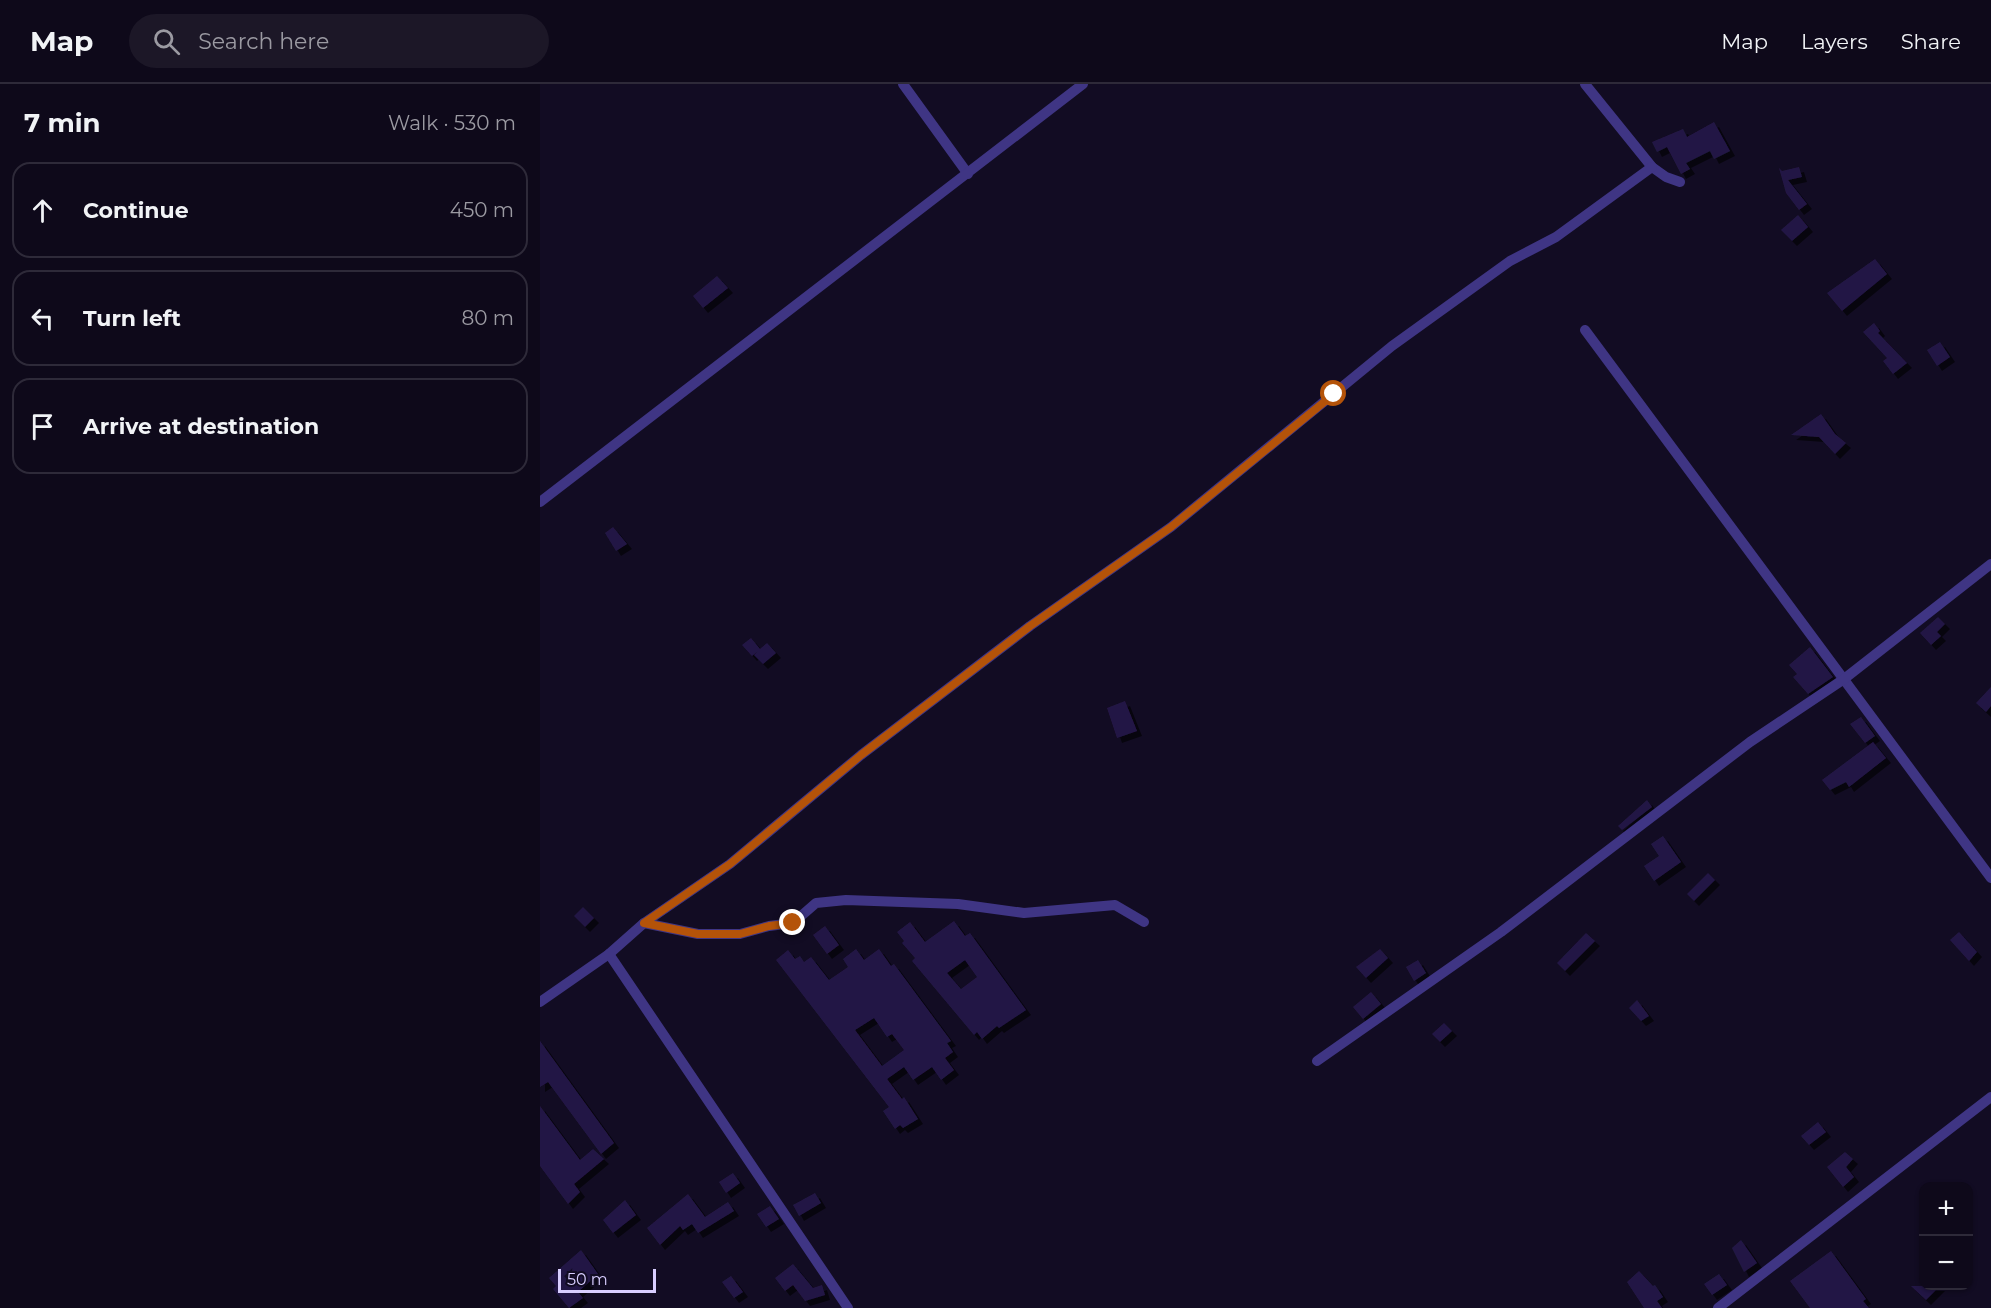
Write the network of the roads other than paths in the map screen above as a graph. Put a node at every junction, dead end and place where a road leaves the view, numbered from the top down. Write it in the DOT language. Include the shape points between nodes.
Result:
graph roads {
  1 [pos="903,84"];
  2 [pos="1083,84"];
  3 [pos="1585,84"];
  4 [pos="1652,167"];
  5 [pos="968,174"];
  6 [pos="1680,182"];
  7 [pos="1585,330"];
  8 [pos="540,502"];
  9 [pos="1991,564"];
  10 [pos="1844,679"];
  11 [pos="1991,878"];
  12 [pos="1144,922"];
  13 [pos="644,923"];
  14 [pos="609,954"];
  15 [pos="540,1002"];
  16 [pos="1317,1061"];
  17 [pos="1991,1097"];
  18 [pos="848,1308"];
  19 [pos="1719,1308"];
  1 -- 5 [label="street"];
  2 -- 5 [label="street"];
  3 -- 4 [label="street"];
  4 -- 6 [label="street"];
  4 -- 13 [label="street" via="1556,237 1509,261 1392,346 1171,527 1030,626 861,755 730,864"];
  5 -- 8 [label="street"];
  7 -- 10 [label="street"];
  9 -- 10 [label="street"];
  10 -- 11 [label="street"];
  10 -- 16 [label="street" via="1749,742 1501,932"];
  12 -- 13 [label="street" via="1116,906 1024,913 958,904 846,900 816,903 793,923 740,934 698,934"];
  13 -- 14 [label="street"];
  14 -- 15 [label="street"];
  14 -- 18 [label="street"];
  17 -- 19 [label="street"];
}
